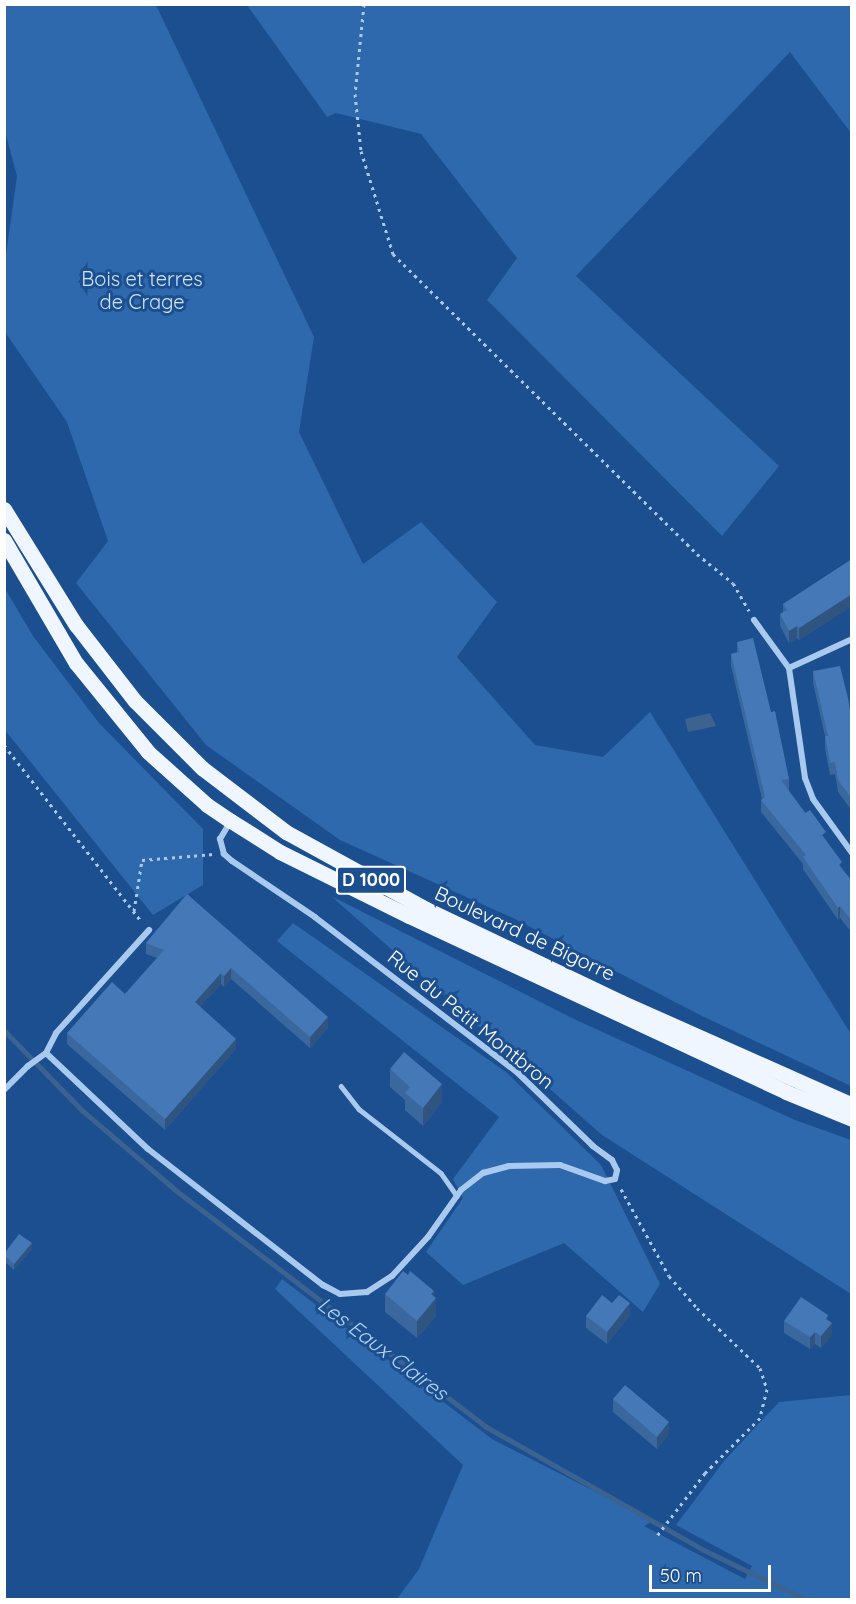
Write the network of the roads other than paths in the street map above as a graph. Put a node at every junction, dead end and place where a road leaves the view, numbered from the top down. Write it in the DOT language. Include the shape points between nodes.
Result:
graph roads {
  1 [pos="4,510"];
  2 [pos="4,540"];
  3 [pos="754,620"];
  4 [pos="852,639"];
  5 [pos="789,668"];
  6 [pos="231,821"];
  7 [pos="852,853"];
  8 [pos="149,930"];
  9 [pos="43,1054"];
  10 [pos="341,1086"];
  11 [pos="4,1090"];
  12 [pos="852,1105"];
  13 [pos="852,1119"];
  14 [pos="457,1196"];
  1 -- 12 [label="main road, Boulevard de Bigorre / D 1000" via="76,625 135,701 202,768 286,832 426,909"];
  2 -- 6 [label="main road, Boulevard de Bigorre / D 1000" via="83,672 148,752 207,805"];
  3 -- 5 [label="street"];
  4 -- 5 [label="street"];
  5 -- 7 [label="street" via="805,778 813,800"];
  6 -- 13 [label="main road, Boulevard de Bigorre / D 1000" via="280,852 409,916"];
  6 -- 14 [label="street, Rue du Petit Montbron" via="220,839 224,854 315,917 518,1073 612,1160 617,1170 615,1179 605,1181 560,1165 518,1165 483,1173"];
  8 -- 9 [label="street" via="56,1033"];
  9 -- 11 [label="street"];
  9 -- 14 [label="street" via="148,1149 339,1294 367,1292 392,1276 428,1237"];
  10 -- 14 [label="lane" via="359,1109 441,1173"];
}
